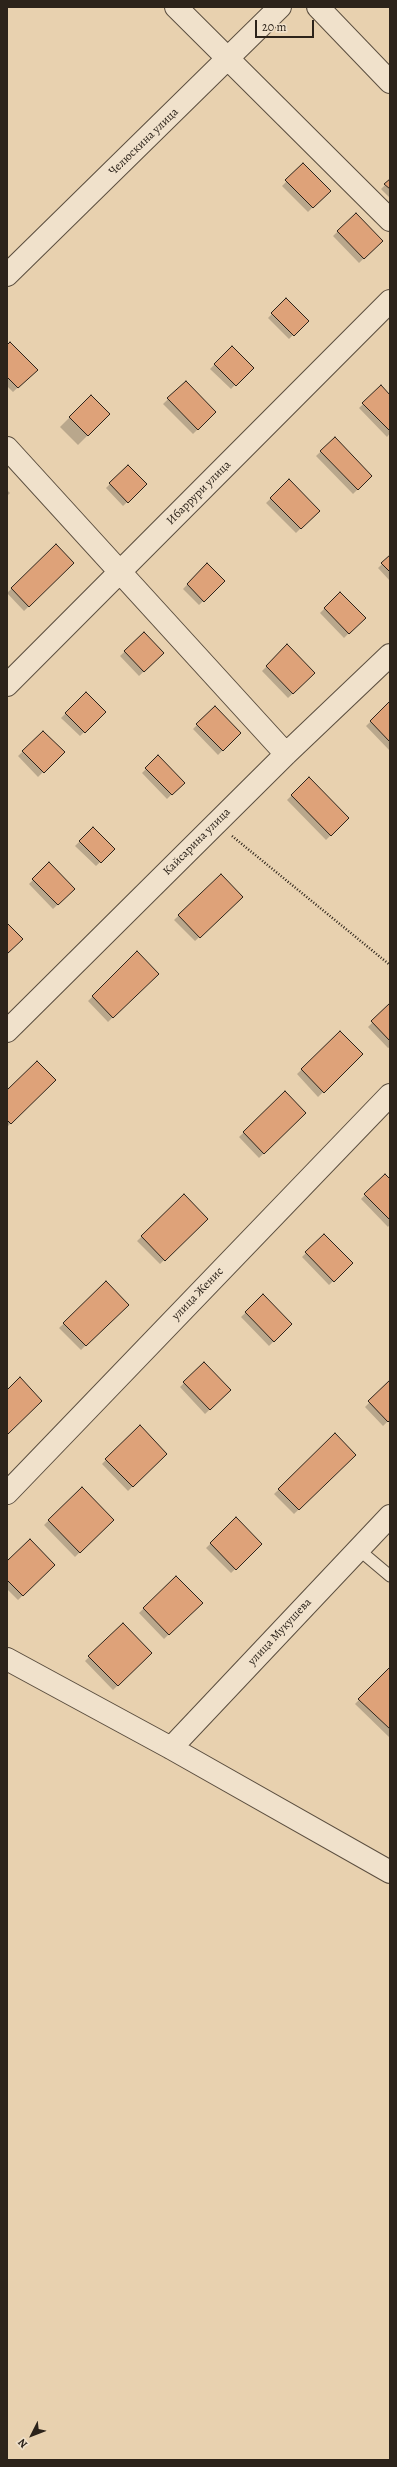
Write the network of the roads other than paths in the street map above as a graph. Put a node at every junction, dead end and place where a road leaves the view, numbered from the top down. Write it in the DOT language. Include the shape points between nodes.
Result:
graph roads {
  1 [pos="176,7"];
  2 [pos="280,7"];
  3 [pos="318,7"];
  4 [pos="229,58"];
  5 [pos="390,82"];
  6 [pos="390,220"];
  7 [pos="7,275"];
  8 [pos="390,301"];
  9 [pos="7,448"];
  10 [pos="120,572"];
  11 [pos="390,655"];
  12 [pos="7,685"];
  13 [pos="286,754"];
  14 [pos="9,1024"];
  15 [pos="390,1095"];
  16 [pos="7,1493"];
  17 [pos="390,1516"];
  18 [pos="358,1549"];
  19 [pos="390,1576"];
  20 [pos="7,1659"];
  21 [pos="171,1748"];
  22 [pos="390,1872"];
  1 -- 4 [label="street"];
  2 -- 4 [label="street, Челюскина улица"];
  3 -- 5 [label="street"];
  4 -- 6 [label="street"];
  4 -- 7 [label="street, Челюскина улица"];
  8 -- 10 [label="street, Ибаррури улица"];
  9 -- 10 [label="street"];
  10 -- 12 [label="street, Ибаррури улица"];
  10 -- 13 [label="street"];
  11 -- 13 [label="street, Кайсарина улица"];
  13 -- 14 [label="street, Кайсарина улица"];
  15 -- 16 [label="street, улица Женис"];
  17 -- 18 [label="street, улица Мукушева"];
  18 -- 19 [label="lane"];
  18 -- 21 [label="street, улица Мукушева"];
  20 -- 21 [label="street"];
  21 -- 22 [label="street"];
}
